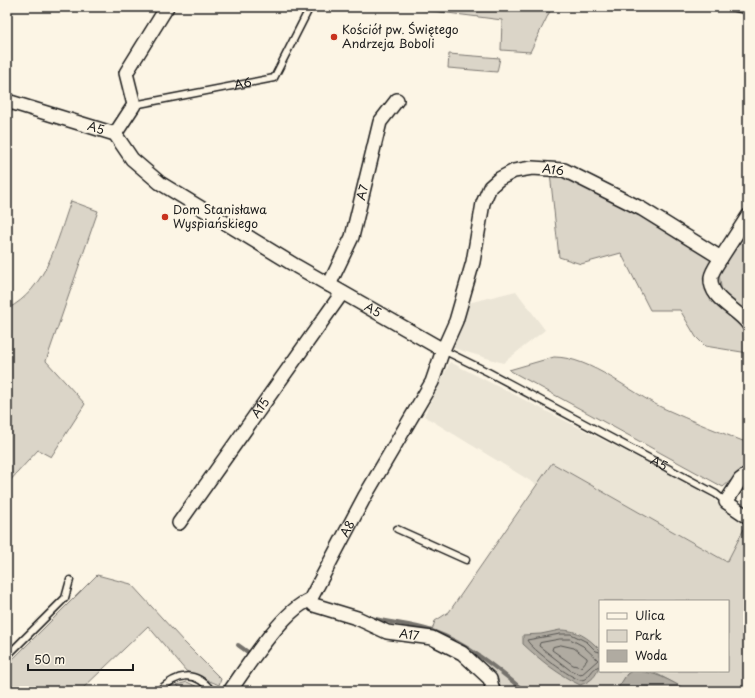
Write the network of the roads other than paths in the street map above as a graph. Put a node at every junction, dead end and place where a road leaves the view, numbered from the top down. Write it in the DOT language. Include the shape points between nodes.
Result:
graph roads {
  1 [pos="167,7"];
  2 [pos="310,7"];
  3 [pos="732,7"];
  4 [pos="748,12"];
  5 [pos="397,100"];
  6 [pos="7,101"];
  7 [pos="134,105"];
  8 [pos="115,134"];
  9 [pos="748,216"];
  10 [pos="721,258"];
  11 [pos="329,285"];
  12 [pos="342,293"];
  13 [pos="748,324"];
  14 [pos="442,350"];
  15 [pos="748,474"];
  16 [pos="726,502"];
  17 [pos="748,517"];
  18 [pos="179,523"];
  19 [pos="397,529"];
  20 [pos="466,560"];
  21 [pos="70,580"];
  22 [pos="311,602"];
  23 [pos="7,656"];
  24 [pos="158,691"];
  25 [pos="212,691"];
  26 [pos="230,691"];
  27 [pos="493,691"];
  1 -- 7 [label="street" via="126,73"];
  2 -- 7 [label="lane, A6" via="274,78"];
  3 -- 4 [label="lane"];
  5 -- 11 [label="street, A7" via="380,122 352,237"];
  6 -- 8 [label="street, A5"];
  7 -- 8 [label="street"];
  8 -- 11 [label="street, A5" via="132,159 160,183"];
  9 -- 10 [label="street"];
  10 -- 13 [label="street" via="711,276 716,296"];
  10 -- 14 [label="street, A16" via="642,209 564,170 532,168 514,171 490,187 456,321"];
  11 -- 12 [label="street, A5"];
  12 -- 14 [label="street, A5"];
  12 -- 18 [label="street, A15"];
  14 -- 16 [label="lane, A5" via="716,494"];
  14 -- 22 [label="street, A8" via="432,382 365,496"];
  15 -- 16 [label="street" via="740,480"];
  16 -- 17 [label="street, A5"];
  19 -- 20 [label="lane"];
  21 -- 23 [label="lane" via="65,598"];
  22 -- 26 [label="street, A8" via="304,602 288,615 254,656"];
  22 -- 27 [label="street, A17" via="357,618 387,632 432,638 462,652 490,679"];
  24 -- 25 [label="lane" via="171,680 184,676 204,682"];
}
